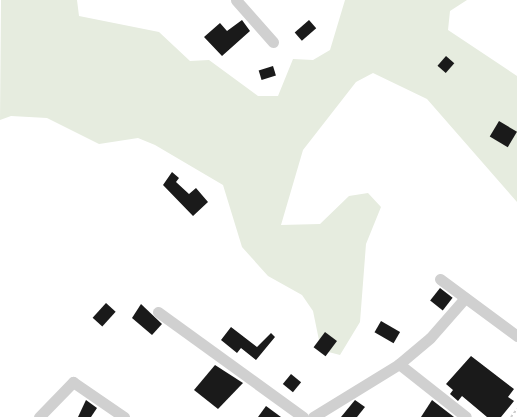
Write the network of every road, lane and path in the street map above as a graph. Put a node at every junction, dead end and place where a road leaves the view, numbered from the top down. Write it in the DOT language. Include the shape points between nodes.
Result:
graph roads {
  1 [pos="236,0"];
  2 [pos="273,42"];
  3 [pos="440,279"];
  4 [pos="465,298"];
  5 [pos="158,312"];
  6 [pos="517,336"];
  7 [pos="399,364"];
  8 [pos="517,409"];
  9 [pos="39,417"];
  10 [pos="124,417"];
  11 [pos="303,417"];
  12 [pos="313,417"];
  13 [pos="466,417"];
  14 [pos="511,417"];
  1 -- 2 [label="street"];
  3 -- 4 [label="street"];
  4 -- 6 [label="street"];
  4 -- 7 [label="street" via="430,338"];
  5 -- 11 [label="street"];
  7 -- 12 [label="street"];
  7 -- 13 [label="street"];
  8 -- 14 [label="path"];
  9 -- 10 [label="street" via="73,382"];
}
